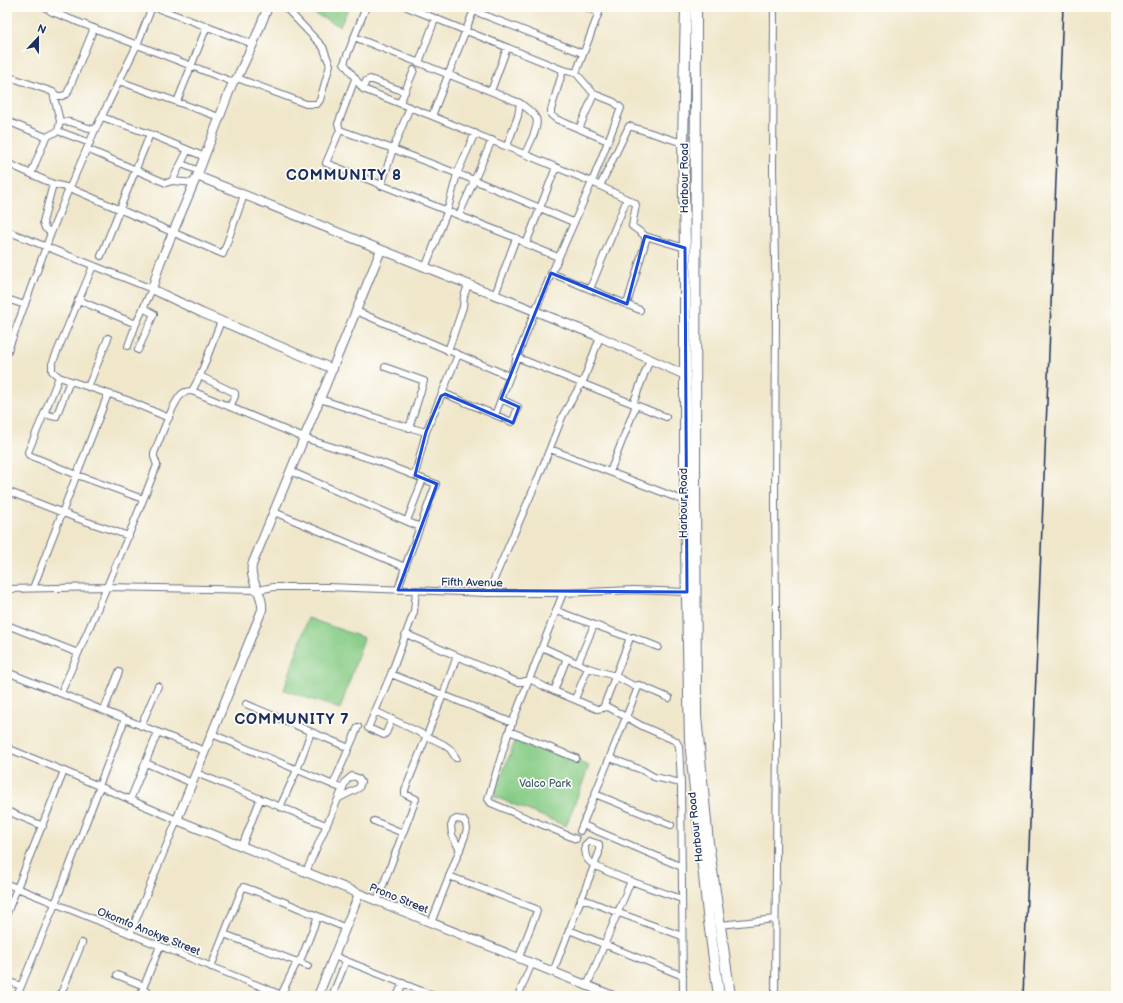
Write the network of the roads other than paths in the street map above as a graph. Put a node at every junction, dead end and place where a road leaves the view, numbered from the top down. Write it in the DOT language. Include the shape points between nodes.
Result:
graph roads {
  1 [pos="44,7"];
  2 [pos="153,7"];
  3 [pos="268,7"];
  4 [pos="285,7"];
  5 [pos="366,7"];
  6 [pos="586,7"];
  7 [pos="686,7"];
  8 [pos="696,7"];
  9 [pos="774,7"];
  10 [pos="409,8"];
  11 [pos="475,9"];
  12 [pos="600,10"];
  13 [pos="435,19"];
  14 [pos="207,26"];
  15 [pos="94,28"];
  16 [pos="466,32"];
  17 [pos="354,37"];
  18 [pos="253,44"];
  19 [pos="137,45"];
  20 [pos="507,48"];
  21 [pos="582,53"];
  22 [pos="419,63"];
  23 [pos="192,67"];
  24 [pos="414,70"];
  25 [pos="563,70"];
  26 [pos="576,73"];
  27 [pos="448,75"];
  28 [pos="7,76"];
  29 [pos="235,80"];
  30 [pos="355,80"];
  31 [pos="119,81"];
  32 [pos="363,89"];
  33 [pos="491,91"];
  34 [pos="53,92"];
  35 [pos="405,92"];
  36 [pos="594,94"];
  37 [pos="177,102"];
  38 [pos="400,103"];
  39 [pos="520,103"];
  40 [pos="410,107"];
  41 [pos="432,116"];
  42 [pos="102,117"];
  43 [pos="219,117"];
  44 [pos="60,121"];
  45 [pos="7,122"];
  46 [pos="579,129"];
  47 [pos="95,130"];
  48 [pos="340,130"];
  49 [pos="58,131"];
  50 [pos="475,133"];
  51 [pos="150,134"];
  52 [pos="46,137"];
  53 [pos="492,140"];
  54 [pos="608,141"];
  55 [pos="90,143"];
  56 [pos="683,143"];
  57 [pos="507,146"];
  58 [pos="87,149"];
  59 [pos="393,149"];
  60 [pos="188,150"];
  61 [pos="525,154"];
  62 [pos="205,157"];
  63 [pos="7,163"];
  64 [pos="182,164"];
  65 [pos="556,167"];
  66 [pos="136,170"];
  67 [pos="31,174"];
  68 [pos="457,174"];
  69 [pos="197,177"];
  70 [pos="474,180"];
  71 [pos="172,182"];
  72 [pos="592,182"];
  73 [pos="53,184"];
  74 [pos="381,186"];
  75 [pos="600,186"];
  76 [pos="70,188"];
  77 [pos="244,195"];
  78 [pos="627,199"];
  79 [pos="540,208"];
  80 [pos="120,210"];
  81 [pos="447,212"];
  82 [pos="459,215"];
  83 [pos="573,222"];
  84 [pos="7,231"];
  85 [pos="173,232"];
  86 [pos="51,233"];
  87 [pos="645,236"];
  88 [pos="516,238"];
  89 [pos="526,244"];
  90 [pos="47,247"];
  91 [pos="685,248"];
  92 [pos="381,250"];
  93 [pos="101,256"];
  94 [pos="558,257"];
  95 [pos="93,266"];
  96 [pos="425,268"];
  97 [pos="551,273"];
  98 [pos="468,285"];
  99 [pos="152,289"];
  100 [pos="590,289"];
  101 [pos="495,294"];
  102 [pos="7,299"];
  103 [pos="78,300"];
  104 [pos="626,304"];
  105 [pos="24,305"];
  106 [pos="143,308"];
  107 [pos="640,310"];
  108 [pos="356,311"];
  109 [pos="535,311"];
  110 [pos="221,321"];
  111 [pos="136,324"];
  112 [pos="600,337"];
  113 [pos="108,338"];
  114 [pos="128,346"];
  115 [pos="138,350"];
  116 [pos="448,351"];
  117 [pos="7,353"];
  118 [pos="458,355"];
  119 [pos="516,357"];
  120 [pos="650,359"];
  121 [pos="385,367"];
  122 [pos="333,369"];
  123 [pos="685,375"];
  124 [pos="200,376"];
  125 [pos="509,376"];
  126 [pos="59,377"];
  127 [pos="70,381"];
  128 [pos="582,383"];
  129 [pos="88,387"];
  130 [pos="192,391"];
  131 [pos="108,394"];
  132 [pos="443,394"];
  133 [pos="320,399"];
  134 [pos="501,399"];
  135 [pos="634,405"];
  136 [pos="230,407"];
  137 [pos="44,414"];
  138 [pos="494,415"];
  139 [pos="666,417"];
  140 [pos="169,418"];
  141 [pos="409,428"];
  142 [pos="426,432"];
  143 [pos="304,438"];
  144 [pos="550,449"];
  145 [pos="290,471"];
  146 [pos="610,472"];
  147 [pos="77,475"];
  148 [pos="415,475"];
  149 [pos="423,479"];
  150 [pos="7,490"];
  151 [pos="143,499"];
  152 [pos="685,501"];
  153 [pos="63,512"];
  154 [pos="274,512"];
  155 [pos="407,521"];
  156 [pos="420,527"];
  157 [pos="129,536"];
  158 [pos="405,566"];
  159 [pos="107,587"];
  160 [pos="33,588"];
  161 [pos="7,589"];
  162 [pos="257,590"];
  163 [pos="398,590"];
  164 [pos="416,590"];
  165 [pos="687,592"];
  166 [pos="488,593"];
  167 [pos="563,593"];
  168 [pos="557,611"];
  169 [pos="7,625"];
  170 [pos="594,625"];
  171 [pos="406,634"];
  172 [pos="630,638"];
  173 [pos="542,647"];
  174 [pos="658,647"];
  175 [pos="78,653"];
  176 [pos="457,656"];
  177 [pos="567,658"];
  178 [pos="578,663"];
  179 [pos="588,668"];
  180 [pos="7,672"];
  181 [pos="118,672"];
  182 [pos="391,674"];
  183 [pos="615,676"];
  184 [pos="530,679"];
  185 [pos="639,685"];
  186 [pos="158,686"];
  187 [pos="554,691"];
  188 [pos="61,693"];
  189 [pos="443,694"];
  190 [pos="669,698"];
  191 [pos="576,699"];
  192 [pos="246,704"];
  193 [pos="603,708"];
  194 [pos="104,710"];
  195 [pos="375,711"];
  196 [pos="626,717"];
  197 [pos="125,719"];
  198 [pos="392,719"];
  199 [pos="513,723"];
  200 [pos="141,726"];
  201 [pos="358,727"];
  202 [pos="510,731"];
  203 [pos="158,732"];
  204 [pos="312,732"];
  205 [pos="212,734"];
  206 [pos="426,735"];
  207 [pos="7,748"];
  208 [pos="349,748"];
  209 [pos="205,751"];
  210 [pos="456,758"];
  211 [pos="576,758"];
  212 [pos="610,758"];
  213 [pos="146,763"];
  214 [pos="297,770"];
  215 [pos="64,771"];
  216 [pos="196,773"];
  217 [pos="192,783"];
  218 [pos="681,783"];
  219 [pos="333,785"];
  220 [pos="100,786"];
  221 [pos="343,789"];
  222 [pos="595,794"];
  223 [pos="339,798"];
  224 [pos="130,800"];
  225 [pos="260,800"];
  226 [pos="280,807"];
  227 [pos="7,811"];
  228 [pos="177,820"];
  229 [pos="374,821"];
  230 [pos="671,824"];
  231 [pos="326,825"];
  232 [pos="43,826"];
  233 [pos="403,833"];
  234 [pos="576,840"];
  235 [pos="242,846"];
  236 [pos="460,850"];
  237 [pos="682,866"];
  238 [pos="306,872"];
  239 [pos="450,876"];
  240 [pos="631,881"];
  241 [pos="7,884"];
  242 [pos="17,888"];
  243 [pos="359,894"];
  244 [pos="581,898"];
  245 [pos="682,899"];
  246 [pos="377,901"];
  247 [pos="55,904"];
  248 [pos="7,913"];
  249 [pos="618,913"];
  250 [pos="318,916"];
  251 [pos="775,919"];
  252 [pos="431,923"];
  253 [pos="720,925"];
  254 [pos="346,928"];
  255 [pos="569,930"];
  256 [pos="130,934"];
  257 [pos="224,934"];
  258 [pos="682,936"];
  259 [pos="82,943"];
  260 [pos="604,945"];
  261 [pos="160,946"];
  262 [pos="334,956"];
  263 [pos="519,957"];
  264 [pos="346,961"];
  265 [pos="297,962"];
  266 [pos="532,963"];
  267 [pos="308,966"];
  268 [pos="211,967"];
  269 [pos="553,972"];
  270 [pos="117,975"];
  271 [pos="683,976"];
  272 [pos="7,982"];
  273 [pos="402,983"];
  274 [pos="21,986"];
  275 [pos="587,986"];
  276 [pos="142,991"];
  277 [pos="319,993"];
  278 [pos="279,995"];
  279 [pos="17,996"];
  280 [pos="60,996"];
  281 [pos="157,996"];
  282 [pos="333,996"];
  283 [pos="397,996"];
  284 [pos="434,996"];
  285 [pos="518,996"];
  286 [pos="613,996"];
  287 [pos="683,996"];
  288 [pos="719,996"];
  289 [pos="730,996"];
  290 [pos="775,996"];
  1 -- 15 [label="street"];
  2 -- 14 [label="street"];
  2 -- 19 [label="street"];
  3 -- 18 [label="street"];
  4 -- 29 [label="street" via="323,47 330,65 320,100 317,104 306,104"];
  5 -- 17 [label="street"];
  6 -- 12 [label="street"];
  7 -- 56 [label="highway, Harbour Road"];
  8 -- 253 [label="highway, Harbour Road" via="696,716 708,843"];
  9 -- 251 [label="street" via="777,727"];
  10 -- 13 [label="street"];
  11 -- 16 [label="street"];
  11 -- 21 [label="street"];
  12 -- 21 [label="street"];
  13 -- 16 [label="street"];
  13 -- 22 [label="street"];
  14 -- 18 [label="street"];
  14 -- 23 [label="street"];
  15 -- 19 [label="street"];
  15 -- 34 [label="street" via="66,94 57,96"];
  16 -- 20 [label="street"];
  16 -- 27 [label="street"];
  17 -- 22 [label="street"];
  17 -- 30 [label="street" via="344,63"];
  18 -- 29 [label="street"];
  19 -- 23 [label="street"];
  19 -- 31 [label="street"];
  20 -- 25 [label="street"];
  20 -- 33 [label="street"];
  21 -- 26 [label="street"];
  22 -- 27 [label="street"];
  23 -- 29 [label="street"];
  23 -- 37 [label="street"];
  24 -- 35 [label="street"];
  25 -- 26 [label="street"];
  25 -- 46 [label="street" via="551,110 552,115"];
  26 -- 36 [label="street"];
  27 -- 33 [label="street"];
  27 -- 41 [label="street"];
  28 -- 34 [label="street"];
  29 -- 43 [label="street"];
  30 -- 32 [label="street"];
  30 -- 48 [label="street" via="338,124"];
  31 -- 37 [label="street"];
  31 -- 42 [label="street"];
  32 -- 35 [label="street" via="366,81 370,79"];
  32 -- 38 [label="street"];
  33 -- 39 [label="street"];
  34 -- 44 [label="street"];
  35 -- 38 [label="street"];
  36 -- 46 [label="street"];
  36 -- 54 [label="street" via="614,102 621,108"];
  37 -- 43 [label="street"];
  38 -- 40 [label="street"];
  39 -- 57 [label="street"];
  39 -- 61 [label="street" via="536,119 537,126"];
  40 -- 41 [label="street"];
  40 -- 59 [label="street"];
  41 -- 50 [label="street"];
  42 -- 47 [label="street"];
  42 -- 51 [label="street"];
  43 -- 62 [label="street"];
  44 -- 47 [label="street"];
  44 -- 49 [label="street"];
  45 -- 52 [label="street"];
  46 -- 54 [label="street"];
  47 -- 55 [label="street"];
  48 -- 59 [label="street"];
  48 -- 74 [label="street" via="326,163"];
  49 -- 52 [label="street"];
  49 -- 55 [label="street"];
  50 -- 53 [label="street"];
  50 -- 68 [label="street"];
  51 -- 60 [label="street"];
  51 -- 66 [label="street"];
  52 -- 67 [label="street"];
  53 -- 57 [label="street"];
  53 -- 70 [label="street"];
  54 -- 72 [label="street"];
  55 -- 58 [label="street"];
  56 -- 75 [label="street" via="629,126"];
  56 -- 91 [label="highway, Harbour Road"];
  57 -- 61 [label="street"];
  58 -- 66 [label="street"];
  58 -- 76 [label="street"];
  59 -- 68 [label="street"];
  59 -- 74 [label="street"];
  60 -- 62 [label="street"];
  60 -- 64 [label="street"];
  61 -- 65 [label="street"];
  62 -- 69 [label="street"];
  63 -- 67 [label="street"];
  64 -- 69 [label="street"];
  64 -- 71 [label="street"];
  65 -- 72 [label="street"];
  65 -- 79 [label="street"];
  66 -- 71 [label="street" via="166,183"];
  66 -- 80 [label="street"];
  67 -- 73 [label="street"];
  68 -- 70 [label="street"];
  68 -- 81 [label="street"];
  69 -- 71 [label="street"];
  69 -- 77 [label="street"];
  69 -- 85 [label="street"];
  70 -- 79 [label="street"];
  70 -- 82 [label="street"];
  72 -- 75 [label="street"];
  72 -- 83 [label="street"];
  73 -- 76 [label="street"];
  73 -- 86 [label="street" via="43,222"];
  74 -- 81 [label="street"];
  75 -- 78 [label="street"];
  76 -- 80 [label="street"];
  76 -- 86 [label="street"];
  77 -- 85 [label="street" via="223,254"];
  77 -- 92 [label="street"];
  78 -- 87 [label="street" via="636,205 632,226"];
  78 -- 100 [label="street"];
  79 -- 83 [label="street"];
  79 -- 89 [label="street"];
  80 -- 85 [label="street"];
  80 -- 93 [label="street"];
  81 -- 82 [label="street"];
  81 -- 96 [label="street"];
  82 -- 88 [label="street"];
  83 -- 94 [label="street"];
  84 -- 90 [label="street"];
  85 -- 99 [label="street"];
  86 -- 90 [label="street"];
  87 -- 91 [label="street"];
  87 -- 104 [label="street" via="646,240"];
  88 -- 89 [label="street"];
  88 -- 101 [label="street"];
  89 -- 94 [label="street"];
  90 -- 95 [label="street"];
  90 -- 105 [label="street"];
  91 -- 123 [label="highway, Harbour Road"];
  92 -- 96 [label="street"];
  92 -- 108 [label="street"];
  94 -- 97 [label="street"];
  95 -- 99 [label="street"];
  95 -- 103 [label="street"];
  96 -- 98 [label="street"];
  97 -- 100 [label="street"];
  97 -- 109 [label="street"];
  98 -- 101 [label="street"];
  98 -- 116 [label="street"];
  99 -- 106 [label="street"];
  99 -- 110 [label="street"];
  100 -- 104 [label="street"];
  101 -- 109 [label="street"];
  102 -- 105 [label="street"];
  103 -- 111 [label="street"];
  103 -- 126 [label="street" via="52,364 52,372"];
  104 -- 107 [label="street"];
  105 -- 117 [label="street"];
  106 -- 111 [label="street"];
  106 -- 115 [label="street" via="154,314"];
  108 -- 116 [label="street"];
  108 -- 122 [label="street"];
  109 -- 112 [label="street"];
  109 -- 119 [label="street"];
  110 -- 122 [label="street"];
  110 -- 124 [label="street"];
  111 -- 114 [label="street"];
  112 -- 120 [label="street"];
  112 -- 128 [label="street"];
  113 -- 129 [label="street"];
  116 -- 118 [label="street"];
  118 -- 125 [label="street"];
  118 -- 132 [label="street"];
  119 -- 125 [label="street"];
  119 -- 128 [label="street"];
  120 -- 123 [label="street"];
  120 -- 135 [label="street"];
  121 -- 141 [label="street" via="424,381"];
  122 -- 133 [label="street"];
  123 -- 152 [label="highway, Harbour Road"];
  124 -- 130 [label="street"];
  124 -- 136 [label="street" via="234,393"];
  125 -- 134 [label="street"];
  126 -- 127 [label="street"];
  126 -- 137 [label="street"];
  127 -- 129 [label="street"];
  127 -- 137 [label="street" via="56,417"];
  128 -- 135 [label="street"];
  128 -- 144 [label="street" via="563,415"];
  129 -- 131 [label="street"];
  130 -- 136 [label="street"];
  130 -- 140 [label="street" via="183,393 178,398"];
  131 -- 140 [label="street"];
  131 -- 147 [label="street"];
  132 -- 138 [label="street"];
  132 -- 142 [label="street"];
  133 -- 141 [label="street"];
  133 -- 143 [label="street"];
  134 -- 138 [label="street"];
  134 -- 138 [label="street" via="518,407 514,420 512,422"];
  135 -- 139 [label="street"];
  135 -- 146 [label="street"];
  136 -- 143 [label="street"];
  137 -- 147 [label="street" via="28,454"];
  140 -- 151 [label="street" via="154,453 157,465"];
  141 -- 142 [label="street"];
  142 -- 148 [label="street"];
  143 -- 145 [label="street"];
  143 -- 148 [label="street"];
  144 -- 146 [label="street"];
  144 -- 166 [label="street"];
  145 -- 154 [label="street"];
  145 -- 155 [label="street"];
  146 -- 152 [label="street"];
  147 -- 151 [label="street"];
  147 -- 153 [label="street"];
  148 -- 149 [label="street"];
  149 -- 155 [label="street"];
  149 -- 156 [label="street" via="436,484"];
  150 -- 153 [label="street"];
  151 -- 157 [label="street"];
  152 -- 165 [label="highway, Harbour Road"];
  153 -- 157 [label="street"];
  153 -- 160 [label="street"];
  154 -- 158 [label="street"];
  154 -- 162 [label="street" via="252,565 252,578"];
  155 -- 156 [label="street"];
  156 -- 158 [label="street"];
  157 -- 159 [label="street"];
  158 -- 163 [label="street"];
  159 -- 160 [label="street, Fifth Avenue"];
  159 -- 162 [label="street, Fifth Avenue"];
  159 -- 175 [label="street"];
  160 -- 161 [label="street, Fifth Avenue"];
  162 -- 163 [label="street, Fifth Avenue" via="274,587"];
  162 -- 205 [label="street" via="262,600 262,610"];
  163 -- 164 [label="street, Fifth Avenue"];
  164 -- 166 [label="street, Fifth Avenue"];
  164 -- 171 [label="street" via="415,607"];
  165 -- 167 [label="street, Fifth Avenue" via="633,590"];
  165 -- 288 [label="highway, Harbour Road" via="690,740"];
  166 -- 167 [label="street, Fifth Avenue"];
  167 -- 168 [label="street"];
  168 -- 170 [label="street"];
  168 -- 173 [label="street"];
  169 -- 175 [label="street"];
  170 -- 172 [label="street"];
  170 -- 178 [label="street"];
  171 -- 176 [label="street"];
  171 -- 182 [label="street"];
  172 -- 174 [label="street"];
  172 -- 183 [label="street"];
  173 -- 177 [label="street"];
  173 -- 184 [label="street"];
  175 -- 188 [label="street"];
  176 -- 184 [label="street" via="517,682"];
  176 -- 189 [label="street"];
  177 -- 178 [label="street"];
  177 -- 187 [label="street"];
  178 -- 179 [label="street"];
  179 -- 183 [label="street"];
  179 -- 191 [label="street"];
  180 -- 188 [label="street"];
  181 -- 194 [label="street"];
  182 -- 189 [label="street"];
  182 -- 195 [label="street"];
  183 -- 185 [label="street" via="634,686"];
  183 -- 193 [label="street"];
  184 -- 187 [label="street"];
  184 -- 199 [label="street"];
  185 -- 190 [label="street"];
  185 -- 196 [label="street"];
  186 -- 200 [label="street"];
  187 -- 191 [label="street"];
  188 -- 194 [label="street"];
  189 -- 199 [label="street"];
  189 -- 206 [label="street"];
  191 -- 193 [label="street" via="597,710"];
  192 -- 204 [label="street"];
  193 -- 196 [label="street" via="608,707"];
  194 -- 197 [label="street"];
  195 -- 198 [label="street"];
  195 -- 198 [label="street" via="369,730 384,735"];
  196 -- 212 [label="street"];
  196 -- 218 [label="street" via="677,742"];
  197 -- 200 [label="street"];
  197 -- 220 [label="street"];
  198 -- 206 [label="street"];
  199 -- 202 [label="street"];
  200 -- 203 [label="street"];
  201 -- 208 [label="street"];
  202 -- 211 [label="street"];
  202 -- 234 [label="street" via="488,796 489,801"];
  203 -- 209 [label="street"];
  203 -- 213 [label="street"];
  204 -- 208 [label="street"];
  204 -- 214 [label="street"];
  205 -- 209 [label="street"];
  205 -- 214 [label="street"];
  206 -- 210 [label="street" via="450,749"];
  206 -- 233 [label="street" via="404,792 416,799"];
  207 -- 215 [label="street"];
  208 -- 219 [label="street"];
  209 -- 216 [label="street"];
  212 -- 218 [label="street" via="654,777"];
  212 -- 222 [label="street"];
  213 -- 217 [label="street"];
  213 -- 224 [label="street"];
  214 -- 219 [label="street"];
  214 -- 226 [label="street"];
  215 -- 220 [label="street"];
  215 -- 232 [label="street"];
  216 -- 217 [label="street"];
  216 -- 225 [label="street"];
  217 -- 228 [label="street"];
  218 -- 237 [label="street"];
  219 -- 221 [label="street"];
  220 -- 224 [label="street"];
  220 -- 247 [label="street"];
  221 -- 223 [label="street"];
  221 -- 223 [label="street" via="346,781 352,776 361,782 358,788"];
  222 -- 230 [label="street"];
  222 -- 237 [label="street" via="582,828"];
  223 -- 231 [label="street"];
  224 -- 228 [label="street"];
  225 -- 226 [label="street"];
  225 -- 235 [label="street"];
  226 -- 231 [label="street"];
  227 -- 232 [label="street"];
  228 -- 235 [label="street, Prono Street"];
  228 -- 256 [label="street"];
  229 -- 233 [label="street"];
  231 -- 238 [label="street"];
  232 -- 242 [label="street"];
  233 -- 246 [label="street"];
  235 -- 238 [label="street, Prono Street"];
  236 -- 239 [label="street"];
  237 -- 245 [label="street"];
  238 -- 243 [label="street, Prono Street"];
  239 -- 252 [label="street"];
  239 -- 263 [label="street" via="536,909"];
  240 -- 244 [label="street" via="594,866"];
  240 -- 245 [label="street"];
  240 -- 249 [label="street"];
  241 -- 242 [label="street, Okomfo Anokye Street"];
  242 -- 247 [label="street, Okomfo Anokye Street"];
  242 -- 248 [label="street"];
  243 -- 246 [label="street, Prono Street"];
  243 -- 254 [label="street"];
  244 -- 249 [label="street"];
  244 -- 255 [label="street"];
  245 -- 258 [label="street"];
  246 -- 252 [label="street, Prono Street"];
  247 -- 256 [label="street, Okomfo Anokye Street"];
  247 -- 274 [label="street"];
  249 -- 258 [label="street"];
  249 -- 260 [label="street"];
  250 -- 254 [label="street"];
  250 -- 257 [label="street" via="244,887"];
  250 -- 265 [label="street" via="301,960"];
  251 -- 253 [label="street"];
  251 -- 290 [label="street"];
  252 -- 263 [label="street, Prono Street"];
  253 -- 289 [label="highway, Harbour Road"];
  254 -- 262 [label="street"];
  255 -- 260 [label="street"];
  255 -- 269 [label="street"];
  256 -- 261 [label="street, Okomfo Anokye Street"];
  257 -- 265 [label="street"];
  257 -- 268 [label="street"];
  258 -- 271 [label="street"];
  259 -- 280 [label="street"];
  260 -- 271 [label="street"];
  260 -- 275 [label="street"];
  261 -- 268 [label="street, Okomfo Anokye Street"];
  261 -- 276 [label="street"];
  262 -- 264 [label="street"];
  262 -- 277 [label="street"];
  263 -- 266 [label="street, Prono Street"];
  264 -- 273 [label="street"];
  264 -- 282 [label="street"];
  265 -- 267 [label="street"];
  265 -- 278 [label="street"];
  266 -- 269 [label="street, Prono Street"];
  266 -- 285 [label="street"];
  268 -- 278 [label="street, Okomfo Anokye Street"];
  269 -- 275 [label="street, Prono Street"];
  270 -- 276 [label="street"];
  271 -- 287 [label="street"];
  272 -- 274 [label="street"];
  273 -- 283 [label="street"];
  273 -- 284 [label="street"];
  274 -- 279 [label="street"];
  275 -- 286 [label="street, Prono Street"];
  276 -- 281 [label="street"];
  277 -- 282 [label="street"];
}
